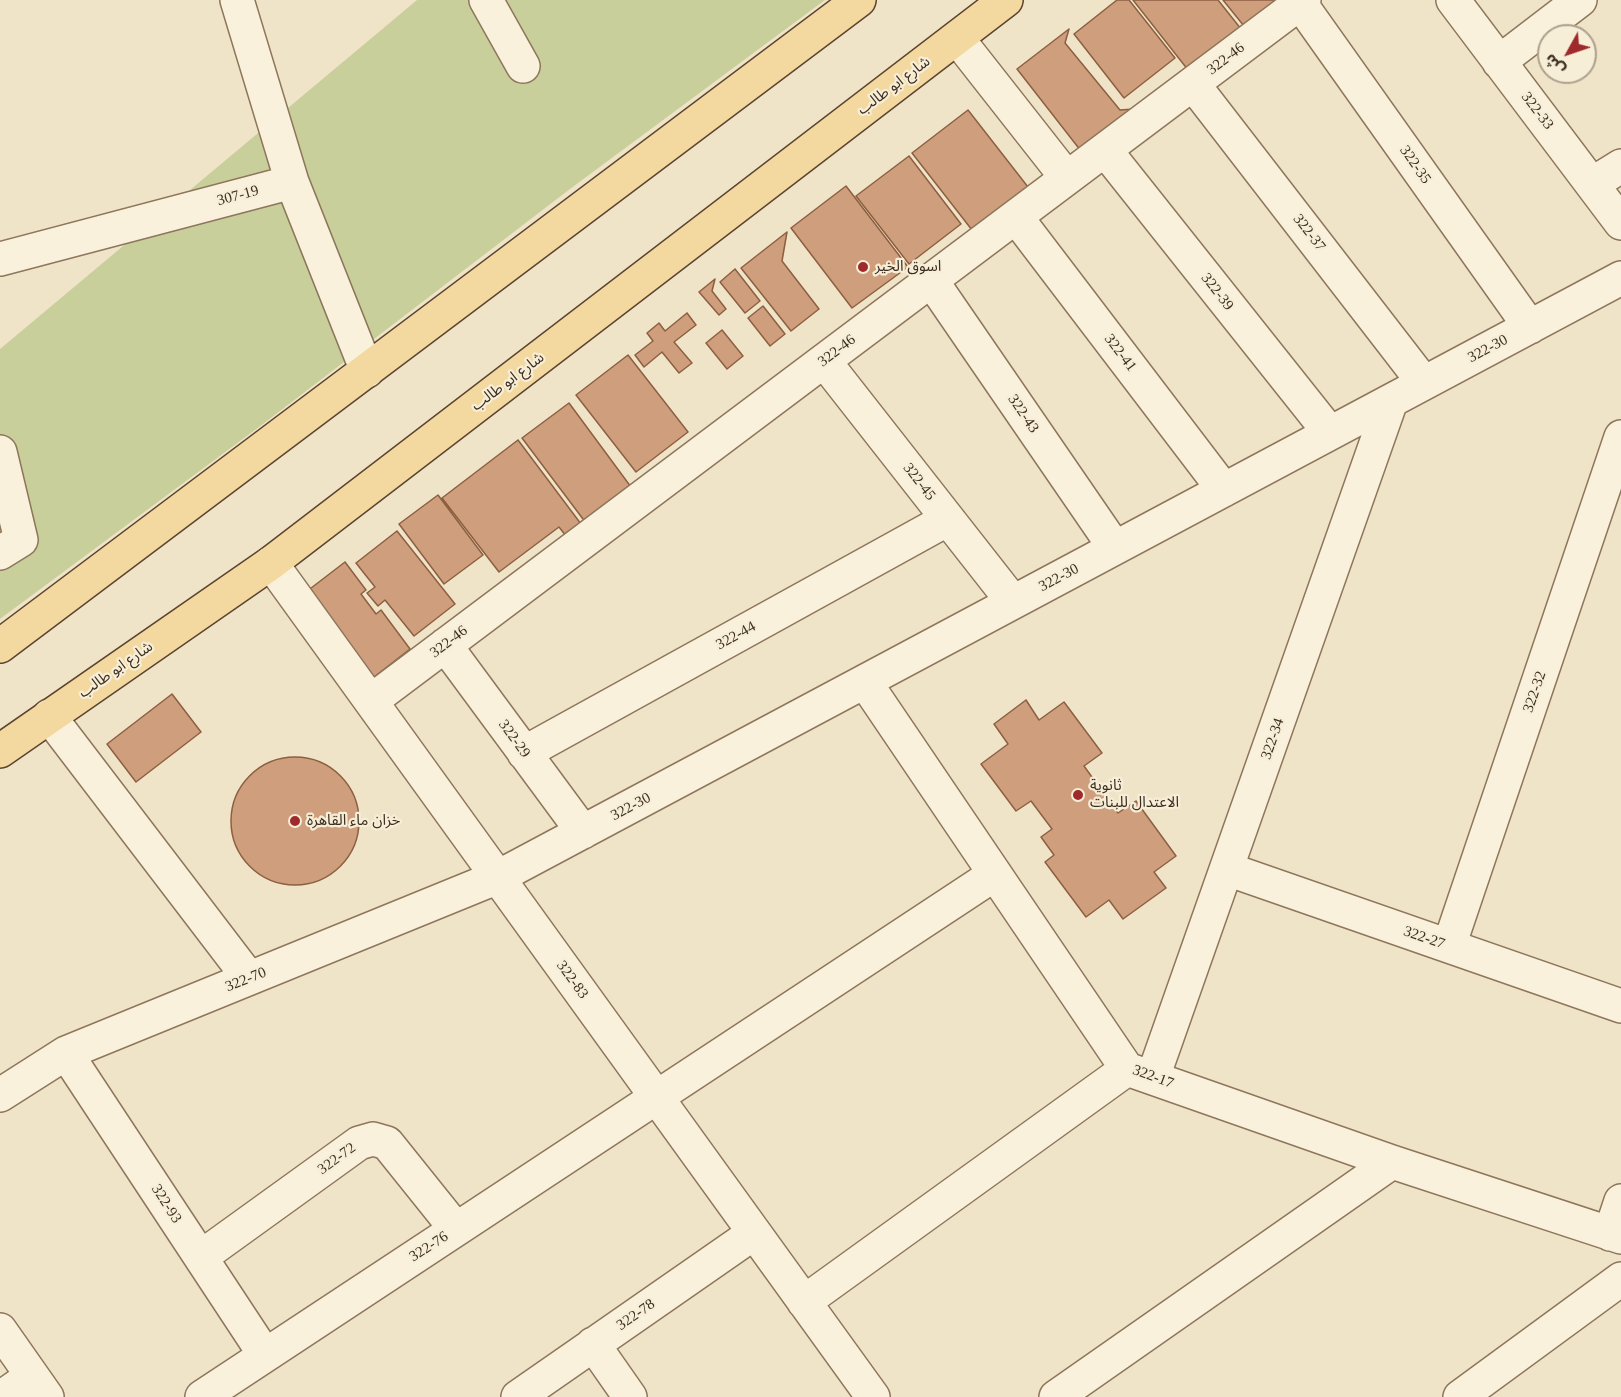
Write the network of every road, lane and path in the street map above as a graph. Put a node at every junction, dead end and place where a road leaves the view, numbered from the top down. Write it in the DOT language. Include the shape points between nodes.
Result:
graph roads {
  1 [pos="237,0"];
  2 [pos="486,0"];
  3 [pos="859,0"];
  4 [pos="1006,0"];
  5 [pos="1453,0"];
  6 [pos="1580,0"];
  7 [pos="1302,2"];
  8 [pos="957,38"];
  9 [pos="1499,62"];
  10 [pos="523,66"];
  11 [pos="1193,84"];
  12 [pos="1105,150"];
  13 [pos="1621,166"];
  14 [pos="1067,178"];
  15 [pos="292,182"];
  16 [pos="1592,184"];
  17 [pos="1016,217"];
  18 [pos="1621,223"];
  19 [pos="0,259"];
  20 [pos="1621,278"];
  21 [pos="931,280"];
  22 [pos="1530,327"];
  23 [pos="824,361"];
  24 [pos="367,371"];
  25 [pos="1424,383"];
  26 [pos="1391,401"];
  27 [pos="1330,434"];
  28 [pos="1621,437"];
  29 [pos="0,453"];
  30 [pos="1224,490"];
  31 [pos="948,519"];
  32 [pos="1115,548"];
  33 [pos="0,554"];
  34 [pos="271,563"];
  35 [pos="1013,603"];
  36 [pos="445,645"];
  37 [pos="0,646"];
  38 [pos="865,682"];
  39 [pos="370,701"];
  40 [pos="49,716"];
  41 [pos="0,751"];
  42 [pos="524,753"];
  43 [pos="583,832"];
  44 [pos="1227,870"];
  45 [pos="995,874"];
  46 [pos="498,878"];
  47 [pos="1449,946"];
  48 [pos="249,978"];
  49 [pos="1621,1006"];
  50 [pos="66,1053"];
  51 [pos="1140,1073"];
  52 [pos="0,1095"];
  53 [pos="657,1097"];
  54 [pos="1392,1162"];
  55 [pos="1621,1201"];
  56 [pos="456,1229"];
  57 [pos="754,1233"];
  58 [pos="1616,1236"];
  59 [pos="201,1257"];
  60 [pos="1621,1280"];
  61 [pos="804,1302"];
  62 [pos="0,1330"];
  63 [pos="593,1344"];
  64 [pos="265,1355"];
  65 [pos="39,1387"];
  66 [pos="2,1397"];
  67 [pos="202,1397"];
  68 [pos="518,1397"];
  69 [pos="630,1397"];
  70 [pos="873,1397"];
  71 [pos="1056,1397"];
  72 [pos="1460,1397"];
  1 -- 15 [label="street"];
  2 -- 10 [label="street"];
  3 -- 24 [label="main road"];
  4 -- 8 [label="main road, شارع ابو طالب"];
  5 -- 9 [label="street, 322-33"];
  6 -- 9 [label="street"];
  7 -- 11 [label="street, 322-46"];
  7 -- 22 [label="street, 322-35"];
  8 -- 14 [label="street"];
  8 -- 34 [label="main road, شارع ابو طالب"];
  9 -- 16 [label="street, 322-33"];
  11 -- 12 [label="street, 322-46"];
  11 -- 25 [label="street, 322-37"];
  12 -- 14 [label="street, 322-46"];
  12 -- 27 [label="street, 322-39"];
  13 -- 16 [label="street"];
  14 -- 17 [label="street, 322-46"];
  15 -- 19 [label="street, 307-19"];
  15 -- 24 [label="street"];
  16 -- 18 [label="street, 322-33"];
  17 -- 21 [label="street, 322-46"];
  17 -- 30 [label="street, 322-41"];
  20 -- 22 [label="street, 322-30"];
  21 -- 23 [label="street, 322-46"];
  21 -- 32 [label="street, 322-43"];
  22 -- 25 [label="street, 322-30"];
  23 -- 31 [label="street, 322-45"];
  23 -- 36 [label="street, 322-46"];
  24 -- 37 [label="main road"];
  25 -- 26 [label="street, 322-30"];
  26 -- 27 [label="street, 322-30"];
  26 -- 44 [label="street, 322-34"];
  27 -- 30 [label="street, 322-30"];
  28 -- 47 [label="street, 322-32"];
  29 -- 33 [label="street" via="21,540"];
  30 -- 32 [label="street, 322-30"];
  31 -- 35 [label="street, 322-45"];
  31 -- 42 [label="street, 322-44"];
  32 -- 35 [label="street, 322-30"];
  34 -- 39 [label="street, 322-83"];
  34 -- 40 [label="main road, شارع ابو طالب"];
  35 -- 38 [label="street, 322-30"];
  36 -- 39 [label="street, 322-46"];
  36 -- 42 [label="street, 322-29"];
  38 -- 43 [label="street, 322-30"];
  38 -- 45 [label="street, 322-17"];
  39 -- 46 [label="street, 322-83"];
  40 -- 41 [label="main road, شارع ابو طالب"];
  40 -- 48 [label="street"];
  42 -- 43 [label="street, 322-29"];
  43 -- 46 [label="street, 322-30"];
  44 -- 47 [label="street, 322-27"];
  44 -- 51 [label="street, 322-34"];
  45 -- 51 [label="street, 322-17"];
  45 -- 53 [label="street, 322-76"];
  46 -- 48 [label="street, 322-70"];
  46 -- 53 [label="street, 322-83"];
  47 -- 49 [label="street, 322-27"];
  48 -- 50 [label="street, 322-70"];
  50 -- 52 [label="street, 322-70"];
  50 -- 59 [label="street, 322-93"];
  51 -- 54 [label="street, 322-17"];
  51 -- 61 [label="street"];
  53 -- 56 [label="street, 322-76"];
  53 -- 57 [label="street, 322-83"];
  54 -- 58 [label="street, 322-17"];
  54 -- 71 [label="street"];
  55 -- 58 [label="street"];
  56 -- 59 [label="street, 322-72" via="387,1143 373,1138 359,1143"];
  56 -- 64 [label="street, 322-76"];
  57 -- 61 [label="street, 322-83"];
  57 -- 63 [label="street, 322-78"];
  59 -- 64 [label="street, 322-93"];
  60 -- 72 [label="street"];
  61 -- 70 [label="street, 322-83"];
  62 -- 65 [label="street"];
  63 -- 68 [label="street, 322-78"];
  63 -- 69 [label="street"];
  64 -- 67 [label="street, 322-76"];
  65 -- 66 [label="street"];
}
